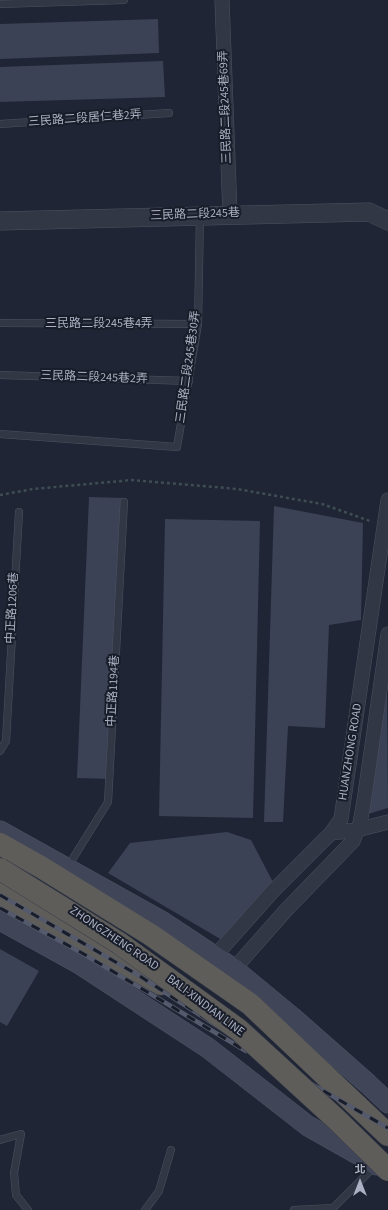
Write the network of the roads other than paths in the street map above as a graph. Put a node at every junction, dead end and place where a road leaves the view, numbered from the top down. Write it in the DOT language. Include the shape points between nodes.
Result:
graph roads {
  1 [pos="124,0"];
  2 [pos="222,0"];
  3 [pos="0,4"];
  4 [pos="169,114"];
  5 [pos="0,124"];
  6 [pos="230,214"];
  7 [pos="200,215"];
  8 [pos="0,221"];
  9 [pos="388,221"];
  10 [pos="0,323"];
  11 [pos="198,324"];
  12 [pos="0,375"];
  13 [pos="189,381"];
  14 [pos="0,434"];
  15 [pos="388,500"];
  16 [pos="124,502"];
  17 [pos="19,512"];
  18 [pos="388,634"];
  19 [pos="0,751"];
  20 [pos="388,822"];
  21 [pos="357,830"];
  22 [pos="0,831"];
  23 [pos="331,833"];
  24 [pos="0,844"];
  25 [pos="0,868"];
  26 [pos="67,868"];
  27 [pos="0,893"];
  28 [pos="0,920"];
  29 [pos="215,956"];
  30 [pos="234,969"];
  31 [pos="250,1004"];
  32 [pos="388,1103"];
  33 [pos="388,1120"];
  34 [pos="388,1136"];
  35 [pos="0,1140"];
  36 [pos="171,1150"];
  37 [pos="386,1168"];
  38 [pos="28,1210"];
  39 [pos="145,1210"];
  40 [pos="294,1210"];
  1 -- 3 [label="lane"];
  2 -- 6 [label="street, 三民路二段245巷69弄"];
  4 -- 5 [label="lane, 三民路二段居仁巷2弄"];
  6 -- 7 [label="street, 三民路二段245巷"];
  6 -- 9 [label="street, 三民路二段245巷" via="369,212"];
  7 -- 8 [label="street, 三民路二段245巷"];
  7 -- 11 [label="lane, 三民路二段245巷30弄"];
  10 -- 11 [label="lane, 三民路二段245巷4弄"];
  11 -- 13 [label="lane, 三民路二段245巷30弄"];
  12 -- 13 [label="lane, 三民路二段245巷2弄"];
  13 -- 14 [label="lane, 三民路二段245巷30弄" via="177,447"];
  15 -- 23 [label="street, HUANZHONG ROAD" via="345,797 341,819"];
  16 -- 26 [label="lane, 中正路1194巷" via="108,802"];
  17 -- 19 [label="lane, 中正路1206巷" via="6,741"];
  18 -- 21 [label="street, HUANZHONG ROAD" via="364,801"];
  20 -- 21 [label="street"];
  21 -- 23 [label="street"];
  21 -- 30 [label="street, HUANZHONG ROAD" via="353,841 287,909"];
  22 -- 26 [label="main road"];
  23 -- 29 [label="street, HUANZHONG ROAD" via="273,891"];
  24 -- 31 [label="highway" via="151,935"];
  25 -- 37 [label="highway, BALI-XINDIAN LINE, bridge" via="119,943 239,1030"];
  26 -- 29 [label="main road" via="163,922"];
  27 -- 37 [label="highway" via="99,947 213,1016"];
  28 -- 37 [label="main road" via="78,963 208,1048 308,1126"];
  29 -- 30 [label="main road"];
  30 -- 32 [label="main road"];
  31 -- 33 [label="highway" via="330,1063"];
  31 -- 34 [label="highway"];
  35 -- 38 [label="lane" via="21,1134 14,1173 16,1195"];
  36 -- 39 [label="lane" via="159,1191"];
  37 -- 40 [label="lane" via="333,1208"];
}
